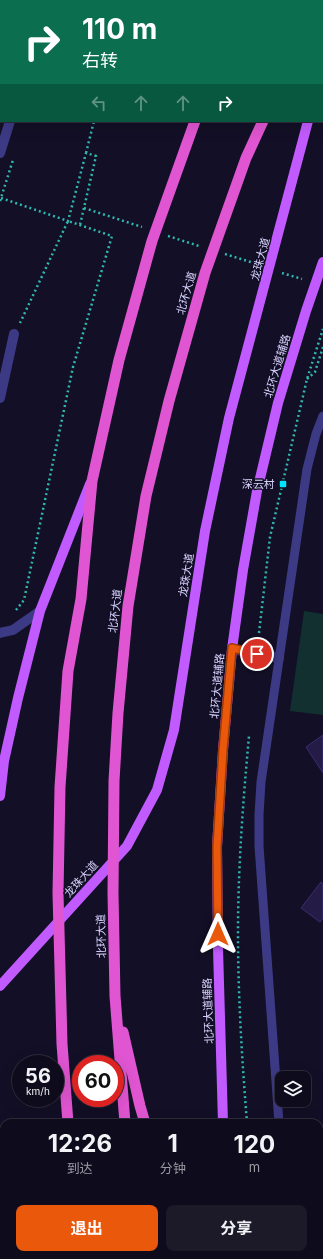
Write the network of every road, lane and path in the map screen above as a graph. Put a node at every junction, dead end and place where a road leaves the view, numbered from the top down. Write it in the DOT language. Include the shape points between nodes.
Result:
graph roads {
  1 [pos="10,122"];
  2 [pos="94,122"];
  3 [pos="195,122"];
  4 [pos="263,122"];
  5 [pos="308,122"];
  6 [pos="0,153"];
  7 [pos="86,153"];
  8 [pos="0,201"];
  9 [pos="68,221"];
  10 [pos="80,225"];
  11 [pos="323,262"];
  12 [pos="323,329"];
  13 [pos="14,334"];
  14 [pos="323,347"];
  15 [pos="307,379"];
  16 [pos="0,398"];
  17 [pos="323,416"];
  18 [pos="92,481"];
  19 [pos="40,611"];
  20 [pos="13,614"];
  21 [pos="259,632"];
  22 [pos="0,633"];
  23 [pos="232,648"];
  24 [pos="279,658"];
  25 [pos="249,736"];
  26 [pos="4,762"];
  27 [pos="0,774"];
  28 [pos="0,796"];
  29 [pos="0,986"];
  30 [pos="115,996"];
  31 [pos="68,1119"];
  32 [pos="125,1119"];
  33 [pos="144,1119"];
  34 [pos="223,1119"];
  35 [pos="247,1119"];
  36 [pos="279,1119"];
  1 -- 6 [label="street"];
  2 -- 7 [label="path"];
  3 -- 18 [label="highway" via="152,241 119,360"];
  4 -- 30 [label="highway, 北环大道" via="246,158 206,272 169,401 146,496 128,606 114,781"];
  5 -- 29 [label="main road, 龙珠大道" via="229,418 205,531 174,730 157,790 127,846"];
  7 -- 9 [label="path"];
  7 -- 10 [label="path" via="96,156"];
  8 -- 9 [label="path" via="1,198"];
  9 -- 10 [label="path"];
  9 -- 13 [label="path"];
  10 -- 20 [label="path" via="112,236 72,367 24,600"];
  11 -- 23 [label="main road, 北环大道辅路" via="278,403 257,491"];
  12 -- 15 [label="path"];
  13 -- 16 [label="street"];
  14 -- 15 [label="path" via="314,372"];
  15 -- 21 [label="path" via="270,537"];
  17 -- 24 [label="lane" via="307,469"];
  18 -- 19 [label="main road"];
  18 -- 31 [label="highway" via="81,599 68,671 60,787 58,893 62,1044"];
  19 -- 22 [label="street" via="13,630"];
  19 -- 26 [label="main road"];
  23 -- 24 [label="street"];
  23 -- 34 [label="main road, 北环大道辅路" via="217,847"];
  24 -- 36 [label="lane" via="261,782 259,815"];
  25 -- 35 [label="path" via="242,817 238,932 240,1043"];
  26 -- 27 [label="main road"];
  26 -- 28 [label="main road"];
  30 -- 32 [label="highway, 北环大道"];
  30 -- 33 [label="highway"];
}
